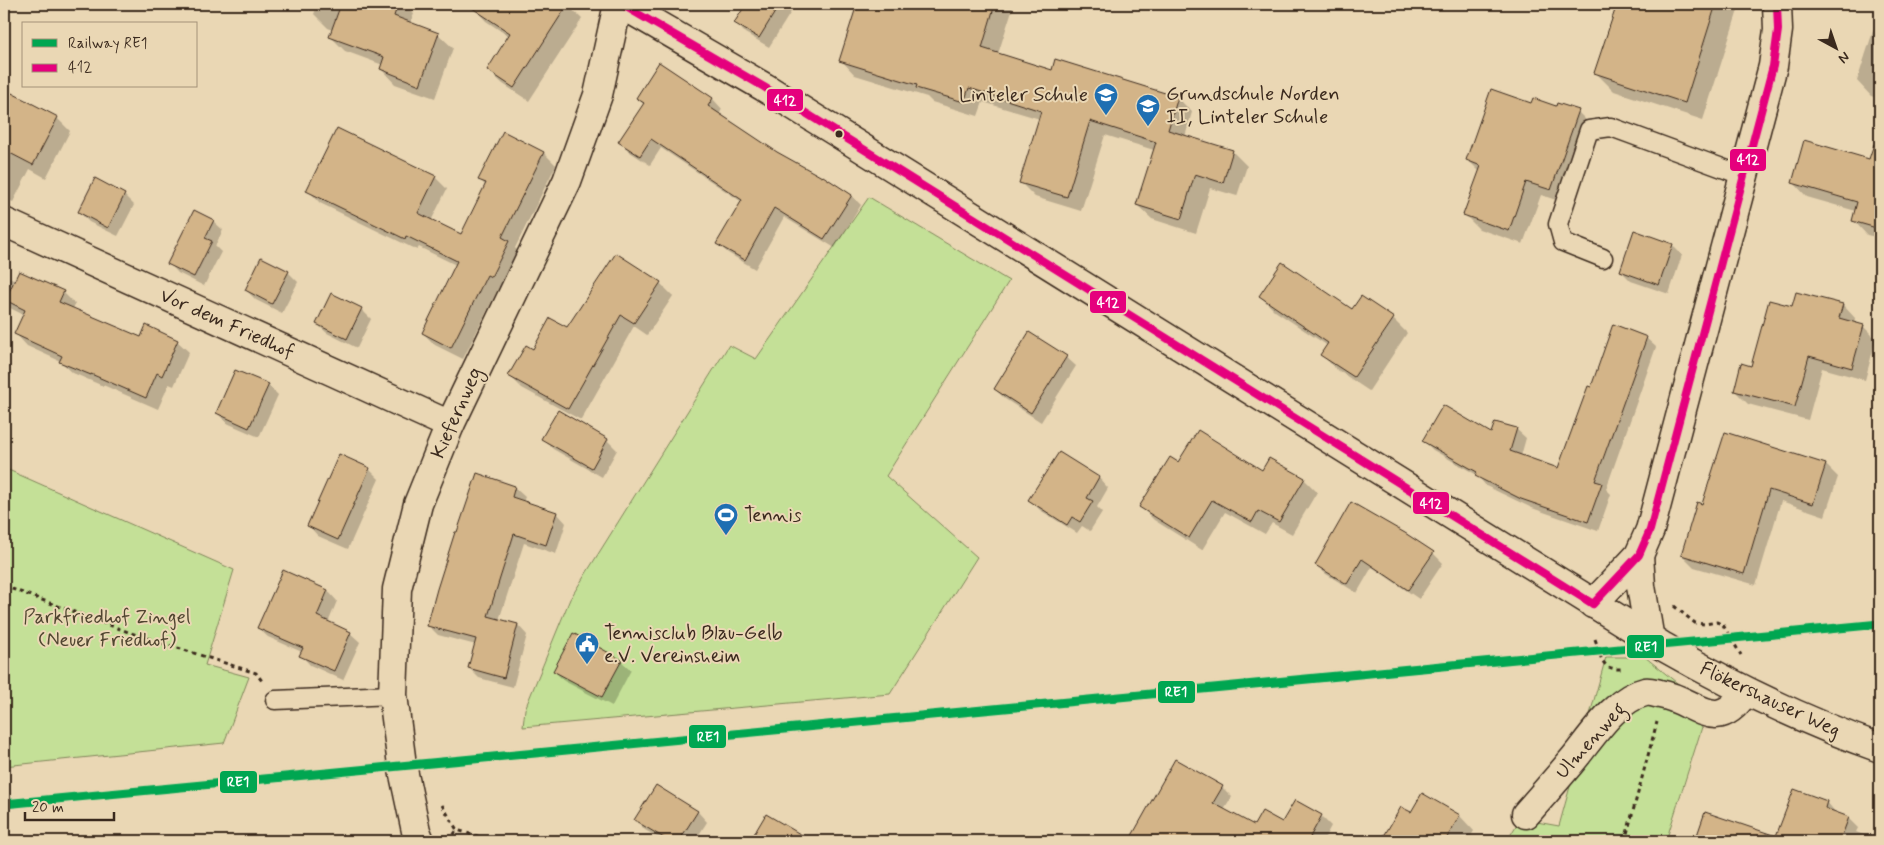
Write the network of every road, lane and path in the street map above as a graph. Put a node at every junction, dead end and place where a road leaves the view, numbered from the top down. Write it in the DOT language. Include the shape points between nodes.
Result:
graph roads {
  1 [pos="620,4"];
  2 [pos="1777,4"];
  3 [pos="1744,176"];
  4 [pos="4,222"];
  5 [pos="1603,258"];
  6 [pos="450,425"];
  7 [pos="1639,555"];
  8 [pos="4,586"];
  9 [pos="1593,604"];
  10 [pos="1672,604"];
  11 [pos="1656,643"];
  12 [pos="1628,669"];
  13 [pos="1746,692"];
  14 [pos="1665,694"];
  15 [pos="393,695"];
  16 [pos="275,700"];
  17 [pos="1880,748"];
  18 [pos="439,799"];
  19 [pos="1526,814"];
  20 [pos="457,830"];
  21 [pos="420,841"];
  22 [pos="448,841"];
  23 [pos="493,841"];
  24 [pos="1624,841"];
  1 -- 6 [label="street, Kiefernweg" via="598,94 567,181"];
  1 -- 9 [label="street, Flökershauser Weg" via="764,88"];
  2 -- 3 [label="street" via="1778,30 1773,66"];
  3 -- 5 [label="lane" via="1611,127 1589,130 1558,224 1563,242"];
  3 -- 7 [label="street" via="1650,530"];
  4 -- 6 [label="street, Vor dem Friedhof"];
  6 -- 15 [label="street, Kiefernweg" via="418,504 396,589"];
  7 -- 9 [label="street"];
  7 -- 11 [label="street" via="1641,586"];
  8 -- 16 [label="path" via="130,633 256,673"];
  9 -- 11 [label="street, Flökershauser Weg"];
  9 -- 12 [label="path" via="1590,627 1606,667 1611,670"];
  10 -- 13 [label="path" via="1695,623 1723,625 1747,664"];
  11 -- 13 [label="street, Flökershauser Weg"];
  13 -- 14 [label="street, Ulmenweg" via="1736,706 1725,713 1710,714"];
  13 -- 17 [label="street, Flökershauser Weg"];
  14 -- 19 [label="street, Ulmenweg" via="1646,692 1628,699 1606,718"];
  14 -- 24 [label="path"];
  15 -- 16 [label="lane"];
  15 -- 21 [label="street, Kiefernweg" via="402,765"];
  18 -- 20 [label="path"];
  20 -- 22 [label="path"];
  20 -- 23 [label="path"];
}
